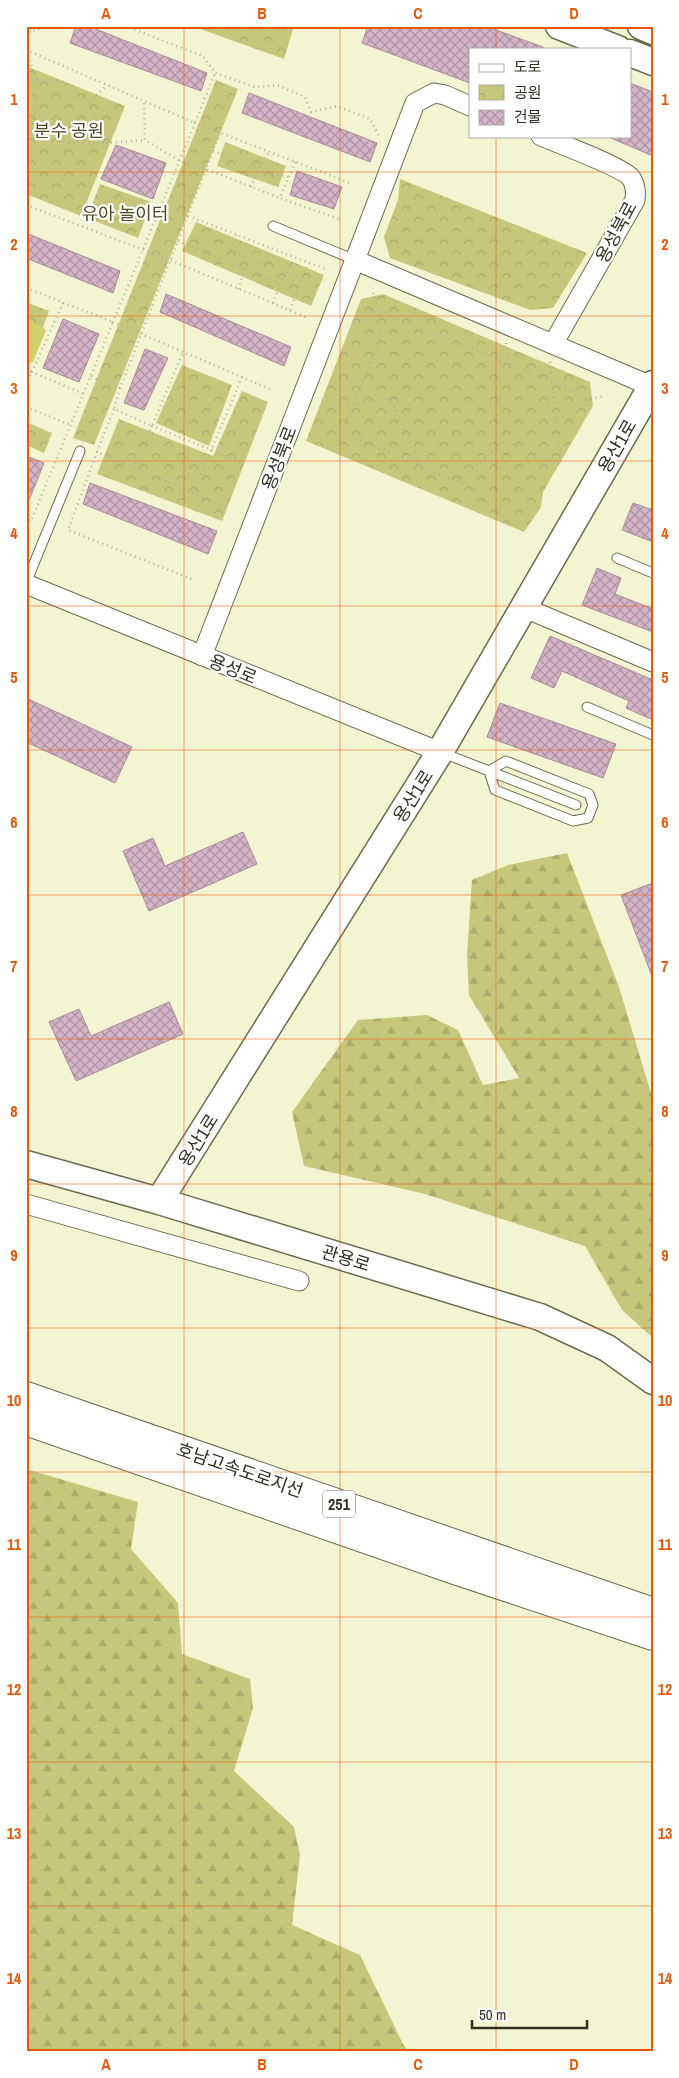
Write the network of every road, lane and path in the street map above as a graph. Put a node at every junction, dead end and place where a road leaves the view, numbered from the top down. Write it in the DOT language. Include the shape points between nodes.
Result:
graph roads {
  1 [pos="28,26"];
  2 [pos="49,26"];
  3 [pos="125,26"];
  4 [pos="558,26"];
  5 [pos="641,26"];
  6 [pos="653,31"];
  7 [pos="30,32"];
  8 [pos="615,48"];
  9 [pos="26,50"];
  10 [pos="632,55"];
  11 [pos="653,62"];
  12 [pos="215,73"];
  13 [pos="37,80"];
  14 [pos="26,83"];
  15 [pos="107,85"];
  16 [pos="144,101"];
  17 [pos="89,102"];
  18 [pos="469,106"];
  19 [pos="196,124"];
  20 [pos="26,128"];
  21 [pos="32,132"];
  22 [pos="220,133"];
  23 [pos="379,136"];
  24 [pos="546,138"];
  25 [pos="145,140"];
  26 [pos="106,143"];
  27 [pos="214,151"];
  28 [pos="269,152"];
  29 [pos="180,161"];
  30 [pos="295,162"];
  31 [pos="259,168"];
  32 [pos="206,170"];
  33 [pos="289,177"];
  34 [pos="350,183"];
  35 [pos="251,187"];
  36 [pos="280,198"];
  37 [pos="26,205"];
  38 [pos="188,216"];
  39 [pos="339,219"];
  40 [pos="273,226"];
  41 [pos="237,235"];
  42 [pos="178,241"];
  43 [pos="144,250"];
  44 [pos="170,260"];
  45 [pos="355,260"];
  46 [pos="308,263"];
  47 [pos="245,269"];
  48 [pos="325,269"];
  49 [pos="261,275"];
  50 [pos="302,279"];
  51 [pos="280,283"];
  52 [pos="26,288"];
  53 [pos="238,289"];
  54 [pos="374,292"];
  55 [pos="63,302"];
  56 [pos="273,303"];
  57 [pos="416,306"];
  58 [pos="290,310"];
  59 [pos="379,311"];
  60 [pos="308,318"];
  61 [pos="113,322"];
  62 [pos="410,324"];
  63 [pos="142,335"];
  64 [pos="506,343"];
  65 [pos="183,352"];
  66 [pos="551,353"];
  67 [pos="508,363"];
  68 [pos="26,369"];
  69 [pos="32,372"];
  70 [pos="92,377"];
  71 [pos="242,377"];
  72 [pos="552,381"];
  73 [pos="26,383"];
  74 [pos="652,386"];
  75 [pos="120,388"];
  76 [pos="270,389"];
  77 [pos="84,394"];
  78 [pos="604,396"];
  79 [pos="585,400"];
  80 [pos="354,404"];
  81 [pos="26,407"];
  82 [pos="114,409"];
  83 [pos="591,412"];
  84 [pos="71,425"];
  85 [pos="152,426"];
  86 [pos="342,433"];
  87 [pos="211,449"];
  88 [pos="80,451"];
  89 [pos="334,451"];
  90 [pos="97,452"];
  91 [pos="244,463"];
  92 [pos="421,466"];
  93 [pos="134,468"];
  94 [pos="457,481"];
  95 [pos="480,491"];
  96 [pos="193,493"];
  97 [pos="226,507"];
  98 [pos="26,519"];
  99 [pos="617,558"];
  100 [pos="653,573"];
  101 [pos="194,580"];
  102 [pos="26,584"];
  103 [pos="525,608"];
  104 [pos="202,656"];
  105 [pos="653,662"];
  106 [pos="588,707"];
  107 [pos="653,735"];
  108 [pos="440,752"];
  109 [pos="489,771"];
  110 [pos="576,805"];
  111 [pos="26,1164"];
  112 [pos="160,1201"];
  113 [pos="26,1204"];
  114 [pos="299,1281"];
  115 [pos="653,1381"];
  116 [pos="26,1396"];
  117 [pos="26,1421"];
  118 [pos="653,1612"];
  119 [pos="653,1636"];
  1 -- 7 [label="path"];
  2 -- 7 [label="path"];
  3 -- 12 [label="path" via="203,56"];
  4 -- 8 [label="main road"];
  5 -- 6 [label="main road"];
  7 -- 9 [label="path"];
  9 -- 13 [label="path"];
  9 -- 15 [label="path"];
  10 -- 11 [label="main road"];
  12 -- 19 [label="path"];
  12 -- 23 [label="path" via="255,87 277,85 306,97 311,112 337,106 370,119"];
  13 -- 14 [label="path"];
  13 -- 17 [label="path" via="62,82"];
  13 -- 21 [label="path"];
  15 -- 16 [label="path"];
  15 -- 17 [label="path"];
  16 -- 19 [label="path"];
  16 -- 25 [label="path"];
  17 -- 26 [label="path"];
  18 -- 45 [label="street, 용성북로" via="434,93 415,104"];
  19 -- 22 [label="path"];
  19 -- 29 [label="path"];
  20 -- 21 [label="path"];
  21 -- 26 [label="path" via="70,143"];
  22 -- 27 [label="path"];
  22 -- 28 [label="path"];
  24 -- 66 [label="street, 용성북로" via="618,169 630,177 636,187 636,200"];
  25 -- 26 [label="path"];
  25 -- 29 [label="path"];
  27 -- 31 [label="path"];
  27 -- 32 [label="path"];
  28 -- 30 [label="path"];
  28 -- 31 [label="path"];
  29 -- 32 [label="path"];
  29 -- 43 [label="path"];
  30 -- 33 [label="path"];
  30 -- 34 [label="path"];
  31 -- 33 [label="path"];
  31 -- 35 [label="path"];
  32 -- 35 [label="path"];
  32 -- 38 [label="path"];
  33 -- 36 [label="path"];
  35 -- 36 [label="path"];
  36 -- 39 [label="path"];
  37 -- 43 [label="path"];
  38 -- 41 [label="path"];
  38 -- 42 [label="path"];
  40 -- 45 [label="lane"];
  41 -- 46 [label="path"];
  41 -- 49 [label="path" via="231,250 266,265"];
  42 -- 44 [label="path"];
  42 -- 47 [label="path"];
  43 -- 44 [label="path"];
  43 -- 61 [label="path"];
  44 -- 53 [label="path"];
  44 -- 63 [label="path"];
  45 -- 66 [label="street"];
  45 -- 104 [label="street, 용성북로"];
  46 -- 48 [label="path"];
  46 -- 50 [label="path"];
  47 -- 49 [label="path"];
  47 -- 53 [label="path"];
  49 -- 51 [label="path"];
  50 -- 51 [label="path" via="285,272"];
  50 -- 58 [label="path"];
  51 -- 56 [label="path"];
  52 -- 55 [label="path"];
  53 -- 56 [label="path"];
  54 -- 59 [label="path"];
  55 -- 61 [label="path"];
  55 -- 69 [label="path"];
  56 -- 58 [label="path"];
  57 -- 62 [label="path"];
  58 -- 60 [label="path"];
  59 -- 62 [label="path"];
  59 -- 80 [label="path" via="380,340"];
  61 -- 63 [label="path"];
  61 -- 70 [label="path"];
  62 -- 67 [label="path"];
  63 -- 65 [label="path"];
  63 -- 75 [label="path"];
  64 -- 67 [label="path"];
  65 -- 71 [label="path"];
  65 -- 85 [label="path"];
  66 -- 72 [label="path"];
  66 -- 74 [label="street"];
  67 -- 72 [label="path"];
  68 -- 69 [label="path"];
  69 -- 73 [label="path"];
  69 -- 77 [label="path"];
  70 -- 75 [label="path"];
  70 -- 77 [label="path"];
  71 -- 76 [label="path"];
  71 -- 87 [label="path"];
  72 -- 79 [label="path" via="583,394"];
  72 -- 94 [label="path" via="561,466 506,441"];
  74 -- 103 [label="main road, 용산1로"];
  75 -- 82 [label="path"];
  77 -- 84 [label="path"];
  78 -- 79 [label="path"];
  79 -- 83 [label="path"];
  80 -- 86 [label="path"];
  80 -- 92 [label="path" via="390,398"];
  81 -- 84 [label="path"];
  82 -- 85 [label="path"];
  82 -- 90 [label="path"];
  84 -- 98 [label="path" via="31,521"];
  85 -- 87 [label="path"];
  85 -- 93 [label="path"];
  86 -- 89 [label="path"];
  86 -- 92 [label="path"];
  87 -- 91 [label="path"];
  87 -- 96 [label="path"];
  88 -- 102 [label="lane"];
  90 -- 93 [label="path"];
  90 -- 101 [label="path" via="68,530"];
  92 -- 94 [label="path"];
  93 -- 96 [label="path"];
  94 -- 95 [label="path"];
  96 -- 97 [label="path"];
  99 -- 100 [label="lane"];
  102 -- 104 [label="street, 용성로"];
  103 -- 105 [label="street"];
  103 -- 108 [label="main road, 용산1로"];
  104 -- 108 [label="street, 용성로"];
  106 -- 107 [label="lane"];
  108 -- 109 [label="lane"];
  108 -- 112 [label="main road, 용산1로"];
  109 -- 109 [label="lane" via="496,790 573,820 588,818 593,805 588,794 506,761"];
  109 -- 110 [label="lane"];
  111 -- 112 [label="main road, 관용로"];
  112 -- 115 [label="main road, 관용로" via="540,1316 607,1348"];
  113 -- 114 [label="street"];
  116 -- 118 [label="highway, 호남고속도로지선 / 251"];
  117 -- 119 [label="highway, 호남고속도로지선 / 251"];
}
